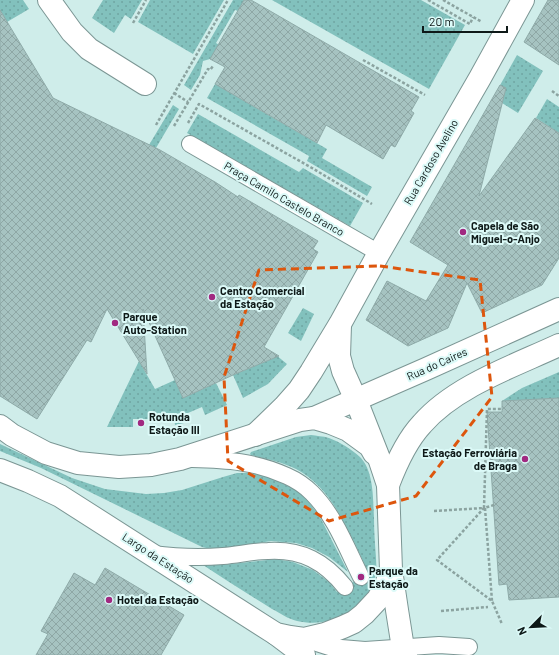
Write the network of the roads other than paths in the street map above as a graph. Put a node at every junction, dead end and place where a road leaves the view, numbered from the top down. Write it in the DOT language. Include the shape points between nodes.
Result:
graph roads {
  1 [pos="49,0"];
  2 [pos="523,0"];
  3 [pos="146,84"];
  4 [pos="190,144"];
  5 [pos="379,253"];
  6 [pos="559,309"];
  7 [pos="340,324"];
  8 [pos="559,345"];
  9 [pos="356,400"];
  10 [pos="314,418"];
  11 [pos="0,426"];
  12 [pos="255,435"];
  13 [pos="180,459"];
  14 [pos="380,461"];
  15 [pos="0,470"];
  16 [pos="388,485"];
  17 [pos="151,554"];
  18 [pos="391,570"];
  19 [pos="361,578"];
  20 [pos="345,587"];
  21 [pos="304,647"];
  22 [pos="469,647"];
  23 [pos="405,651"];
  1 -- 3 [label="main road" via="72,32 89,50"];
  2 -- 5 [label="main road, Rua Cardoso Avelino"];
  4 -- 5 [label="lane, Praça Camilo Castelo Branco"];
  5 -- 7 [label="main road, Rua Cardoso Avelino"];
  6 -- 9 [label="main road, Rua do Caires"];
  7 -- 9 [label="main road, Rua Cardoso Avelino" via="339,356"];
  7 -- 12 [label="main road, Rua Cardoso Avelino" via="299,390"];
  8 -- 16 [label="main road" via="489,377 443,404 421,424 406,446"];
  9 -- 10 [label="main road, Rua do Caires"];
  9 -- 14 [label="main road, Largo da Estação"];
  10 -- 12 [label="main road, Largo da Estação"];
  10 -- 14 [label="main road, Largo da Estação" via="348,430 370,446"];
  11 -- 13 [label="main road, Largo da Estação" via="46,453 78,463 135,466"];
  12 -- 13 [label="main road, Largo da Estação"];
  13 -- 19 [label="lane" via="241,462 277,471 298,481 312,492 335,524"];
  14 -- 16 [label="main road, Largo da Estação"];
  15 -- 17 [label="main road, Largo da Estação" via="60,496"];
  16 -- 18 [label="main road, Largo da Estação"];
  17 -- 20 [label="lane" via="208,557 269,551 297,553 326,567"];
  17 -- 21 [label="main road, Largo da Estação" via="276,634 290,637"];
  18 -- 21 [label="main road, Largo da Estação" via="386,586 364,614 354,622 325,634"];
  18 -- 23 [label="main road"];
  21 -- 23 [label="lane"];
  22 -- 23 [label="lane" via="439,645"];
}
